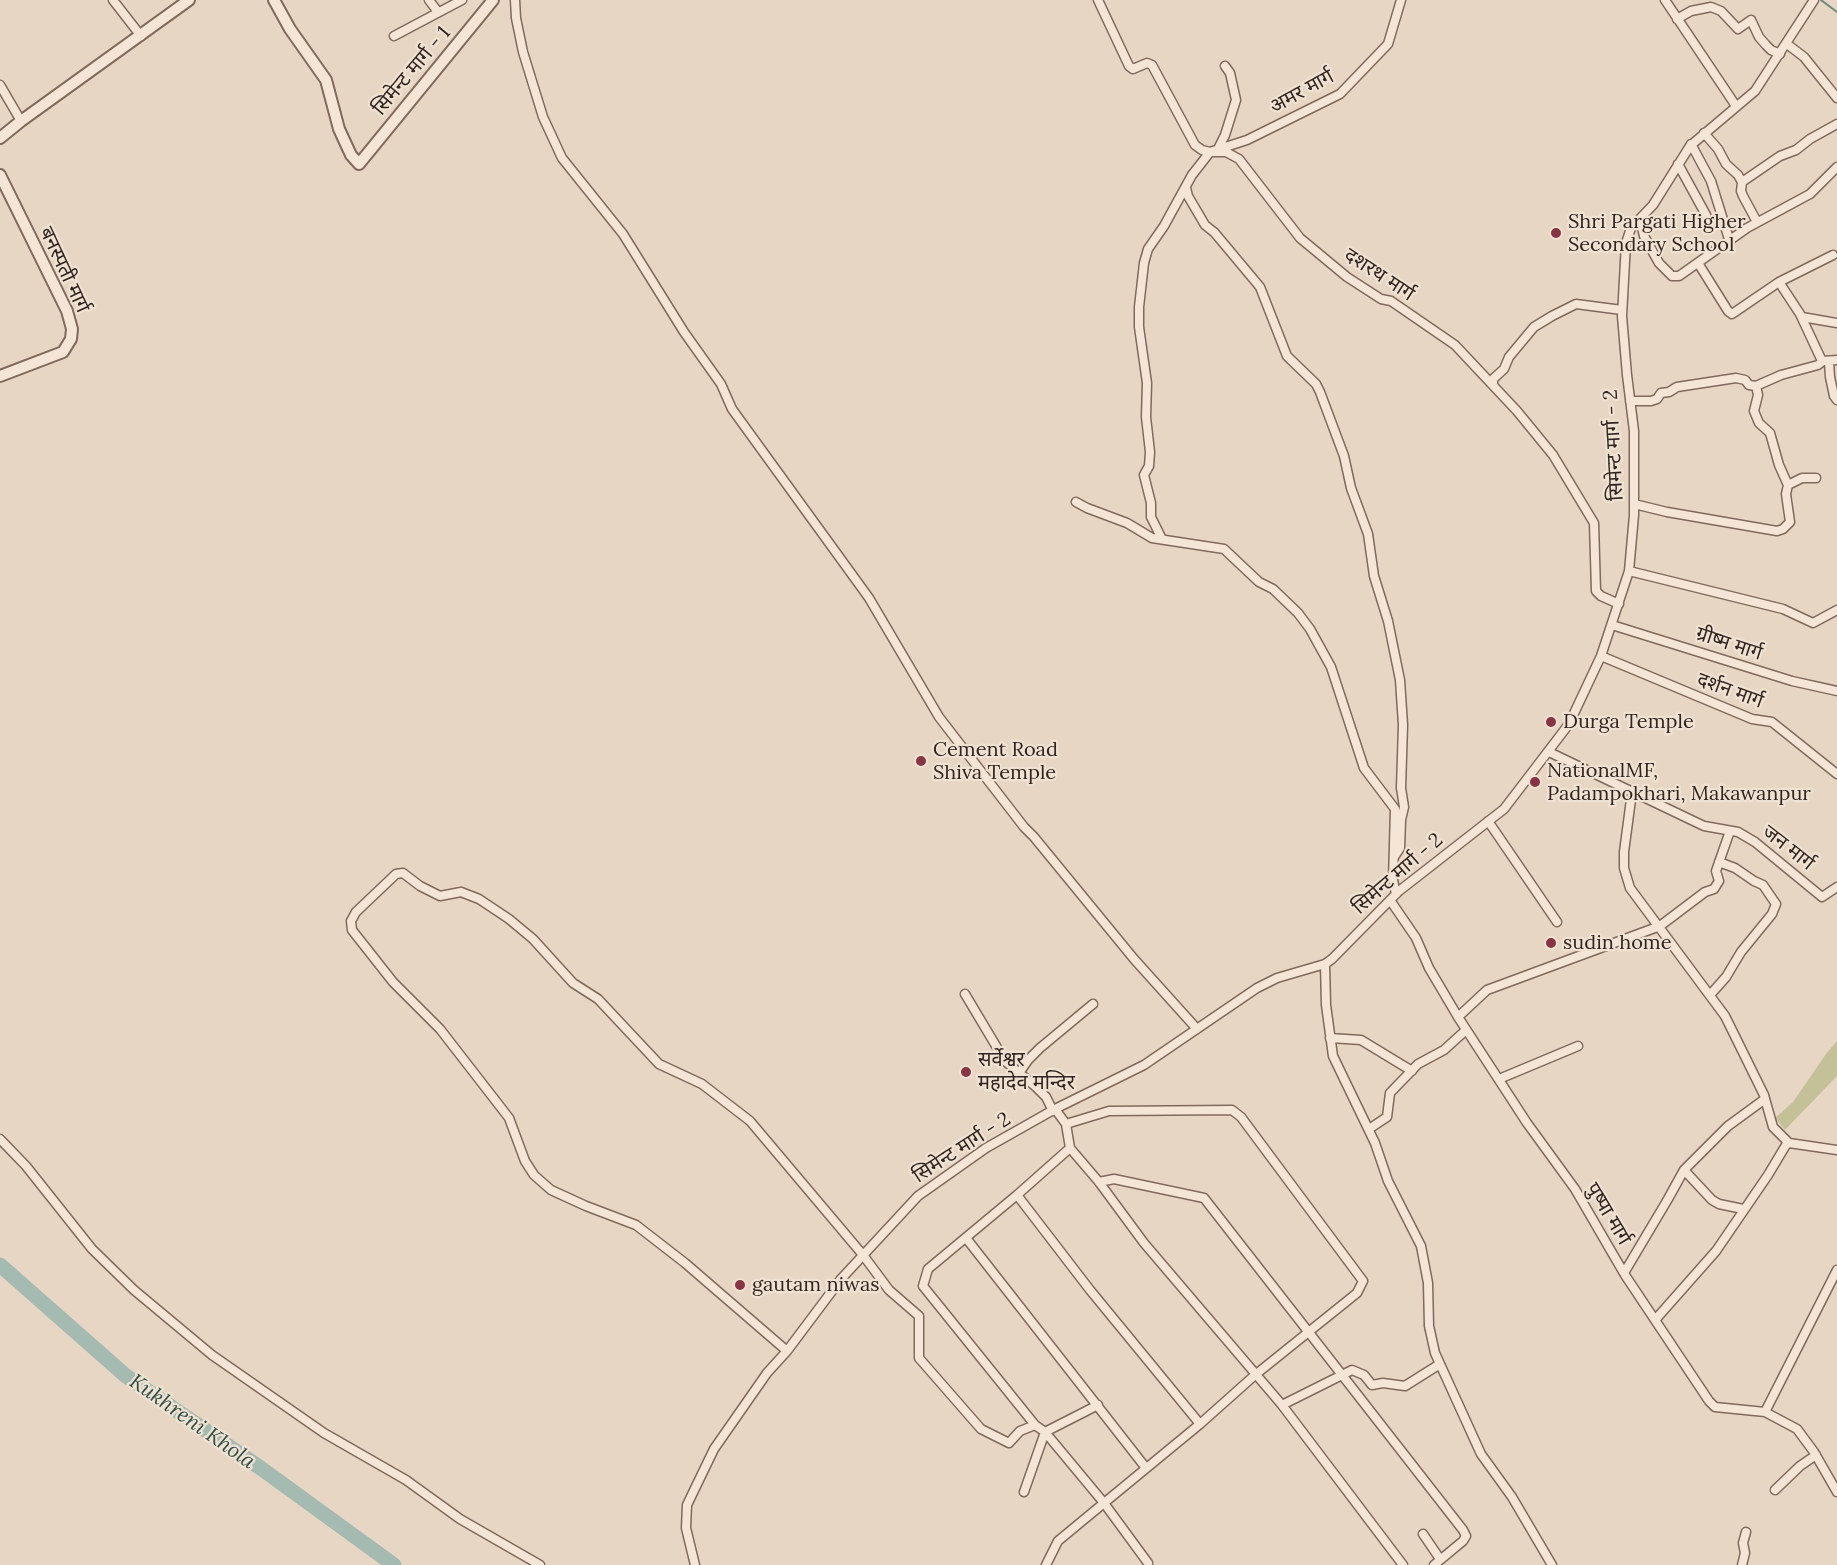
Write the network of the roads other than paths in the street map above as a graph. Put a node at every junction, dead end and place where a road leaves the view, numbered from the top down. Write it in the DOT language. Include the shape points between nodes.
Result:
graph roads {
  1 [pos="113,0"];
  2 [pos="189,0"];
  3 [pos="274,0"];
  4 [pos="429,0"];
  5 [pos="462,0"];
  6 [pos="515,0"];
  7 [pos="1098,0"];
  8 [pos="1401,0"];
  9 [pos="1665,0"];
  10 [pos="1814,0"];
  11 [pos="491,1"];
  12 [pos="438,12"];
  13 [pos="1677,19"];
  14 [pos="141,36"];
  15 [pos="394,36"];
  16 [pos="1787,44"];
  17 [pos="1780,54"];
  18 [pos="1226,66"];
  19 [pos="0,85"];
  20 [pos="1837,98"];
  21 [pos="1736,105"];
  22 [pos="21,121"];
  23 [pos="1837,124"];
  24 [pos="1704,133"];
  25 [pos="0,138"];
  26 [pos="1691,144"];
  27 [pos="1214,150"];
  28 [pos="1678,164"];
  29 [pos="1837,167"];
  30 [pos="0,174"];
  31 [pos="1742,182"];
  32 [pos="1186,188"];
  33 [pos="1706,215"];
  34 [pos="1640,219"];
  35 [pos="1757,222"];
  36 [pos="1730,239"];
  37 [pos="1833,255"];
  38 [pos="1698,263"];
  39 [pos="1779,282"];
  40 [pos="1623,310"];
  41 [pos="1802,317"];
  42 [pos="1837,323"];
  43 [pos="1830,361"];
  44 [pos="0,376"];
  45 [pos="1493,384"];
  46 [pos="1756,386"];
  47 [pos="1837,400"];
  48 [pos="1630,401"];
  49 [pos="1816,478"];
  50 [pos="1788,485"];
  51 [pos="1076,502"];
  52 [pos="1634,504"];
  53 [pos="1162,539"];
  54 [pos="1629,571"];
  55 [pos="1619,604"];
  56 [pos="1837,610"];
  57 [pos="1612,625"];
  58 [pos="1601,656"];
  59 [pos="1837,691"];
  60 [pos="1549,752"];
  61 [pos="1837,774"];
  62 [pos="1632,792"];
  63 [pos="1488,821"];
  64 [pos="1730,831"];
  65 [pos="1394,856"];
  66 [pos="1719,862"];
  67 [pos="1837,887"];
  68 [pos="1393,897"];
  69 [pos="1557,922"];
  70 [pos="1660,926"];
  71 [pos="1324,964"];
  72 [pos="965,994"];
  73 [pos="1710,995"];
  74 [pos="1093,1004"];
  75 [pos="1458,1017"];
  76 [pos="1197,1029"];
  77 [pos="1466,1030"];
  78 [pos="1330,1038"];
  79 [pos="1578,1047"];
  80 [pos="1412,1071"];
  81 [pos="1019,1073"];
  82 [pos="1499,1079"];
  83 [pos="1765,1099"];
  84 [pos="1054,1110"];
  85 [pos="1066,1124"];
  86 [pos="1369,1129"];
  87 [pos="0,1139"];
  88 [pos="1789,1143"];
  89 [pos="1070,1148"];
  90 [pos="1837,1150"];
  91 [pos="1684,1170"];
  92 [pos="1099,1182"];
  93 [pos="1017,1195"];
  94 [pos="1743,1209"];
  95 [pos="966,1238"];
  96 [pos="863,1255"];
  97 [pos="1837,1270"];
  98 [pos="1624,1273"];
  99 [pos="1655,1320"];
  100 [pos="1307,1332"];
  101 [pos="787,1351"];
  102 [pos="1440,1364"];
  103 [pos="1255,1375"];
  104 [pos="1342,1375"];
  105 [pos="1098,1405"];
  106 [pos="1282,1405"];
  107 [pos="1765,1412"];
  108 [pos="1200,1424"];
  109 [pos="1035,1425"];
  110 [pos="1045,1432"];
  111 [pos="1816,1455"];
  112 [pos="1146,1468"];
  113 [pos="1775,1490"];
  114 [pos="1024,1492"];
  115 [pos="1837,1492"];
  116 [pos="1104,1503"];
  117 [pos="1746,1532"];
  118 [pos="1423,1534"];
  119 [pos="1437,1562"];
  120 [pos="1148,1563"];
  121 [pos="540,1565"];
  122 [pos="695,1565"];
  123 [pos="1046,1565"];
  124 [pos="1403,1565"];
  125 [pos="1552,1565"];
  126 [pos="1742,1565"];
  1 -- 14 [label="street"];
  2 -- 14 [label="street"];
  3 -- 11 [label="street, सिमेन्ट मार्ग - 1" via="326,80 339,129 359,164"];
  4 -- 12 [label="street"];
  5 -- 12 [label="street"];
  6 -- 76 [label="street" via="529,74 562,158 623,234 721,384 732,409 869,598 939,717 1024,827"];
  7 -- 27 [label="street, दशरथ मार्ग" via="1129,66 1133,69 1152,65 1195,145 1202,150"];
  8 -- 27 [label="street, अमर मार्ग" via="1388,44 1340,94 1247,140"];
  9 -- 13 [label="street"];
  10 -- 16 [label="street, सिमेन्ट मार्ग - 2"];
  12 -- 15 [label="street"];
  13 -- 17 [label="street" via="1711,7 1721,10 1738,29 1751,20 1759,37"];
  13 -- 21 [label="street"];
  14 -- 22 [label="street"];
  16 -- 17 [label="street, सिमेन्ट मार्ग - 2"];
  16 -- 20 [label="street" via="1804,57"];
  17 -- 21 [label="street, सिमेन्ट मार्ग - 2" via="1755,91"];
  18 -- 27 [label="street" via="1236,100 1226,135"];
  19 -- 22 [label="street"];
  21 -- 24 [label="street, सिमेन्ट मार्ग - 2"];
  22 -- 25 [label="street"];
  23 -- 31 [label="street"];
  24 -- 26 [label="street, सिमेन्ट मार्ग - 2"];
  24 -- 31 [label="street"];
  26 -- 28 [label="street, सिमेन्ट मार्ग - 2"];
  26 -- 36 [label="street" via="1711,181"];
  27 -- 32 [label="street"];
  27 -- 45 [label="street, दशरथ मार्ग" via="1239,159 1300,238 1347,277 1381,299 1391,301 1455,345"];
  28 -- 33 [label="street"];
  28 -- 34 [label="street, सिमेन्ट मार्ग - 2"];
  29 -- 35 [label="street" via="1810,194"];
  30 -- 44 [label="street, बनस्पती मार्ग" via="72,328 63,352"];
  31 -- 35 [label="street" via="1741,191"];
  32 -- 53 [label="street" via="1148,249 1140,294 1150,452 1144,475 1149,510"];
  32 -- 65 [label="street" via="1205,225 1263,292 1287,356 1316,384 1344,456 1368,534 1374,576 1400,680 1404,807 1400,848"];
  34 -- 38 [label="street" via="1644,236 1659,263 1672,276 1679,276"];
  34 -- 40 [label="street, सिमेन्ट मार्ग - 2" via="1631,228 1626,243"];
  35 -- 36 [label="street"];
  36 -- 38 [label="street"];
  37 -- 39 [label="street"];
  38 -- 39 [label="street" via="1732,314"];
  39 -- 41 [label="street"];
  40 -- 45 [label="street" via="1576,304 1552,316 1534,327"];
  40 -- 48 [label="street, सिमेन्ट मार्ग - 2"];
  41 -- 42 [label="street"];
  41 -- 43 [label="street"];
  43 -- 46 [label="street"];
  43 -- 47 [label="street"];
  45 -- 55 [label="street, दशरथ मार्ग" via="1553,455 1594,523 1596,591"];
  46 -- 48 [label="street" via="1736,378 1677,387 1651,401"];
  46 -- 50 [label="street" via="1754,411 1759,423 1770,433"];
  48 -- 52 [label="street, सिमेन्ट मार्ग - 2"];
  49 -- 50 [label="street" via="1802,478"];
  50 -- 52 [label="street" via="1790,522 1777,531"];
  51 -- 53 [label="street" via="1152,538"];
  52 -- 54 [label="street, सिमेन्ट मार्ग - 2"];
  53 -- 65 [label="street" via="1224,549 1259,582 1273,589 1310,629 1331,667 1364,768 1395,808"];
  54 -- 55 [label="street, सिमेन्ट मार्ग - 2"];
  54 -- 56 [label="street" via="1783,609 1813,623"];
  55 -- 57 [label="street, सिमेन्ट मार्ग - 2"];
  57 -- 58 [label="street, सिमेन्ट मार्ग - 2"];
  57 -- 59 [label="street, ग्रीष्म मार्ग" via="1792,681"];
  58 -- 60 [label="street, सिमेन्ट मार्ग - 2" via="1569,724"];
  58 -- 61 [label="street, दर्शन मार्ग" via="1752,719 1772,722"];
  60 -- 62 [label="street, जन मार्ग"];
  60 -- 63 [label="street, सिमेन्ट मार्ग - 2" via="1504,809"];
  62 -- 64 [label="street, जन मार्ग" via="1704,826"];
  62 -- 70 [label="street" via="1624,868 1630,888"];
  63 -- 68 [label="street, सिमेन्ट मार्ग - 2"];
  63 -- 69 [label="street"];
  64 -- 66 [label="street"];
  64 -- 67 [label="street, जन मार्ग" via="1755,842 1822,897"];
  65 -- 68 [label="street"];
  66 -- 70 [label="street" via="1719,880 1714,889"];
  66 -- 73 [label="street" via="1763,885 1776,904"];
  68 -- 71 [label="street, सिमेन्ट मार्ग - 2"];
  68 -- 75 [label="street, पुष्पा मार्ग"];
  70 -- 73 [label="street"];
  70 -- 75 [label="street" via="1487,990"];
  71 -- 76 [label="street, सिमेन्ट मार्ग - 2" via="1276,978"];
  71 -- 78 [label="street"];
  72 -- 81 [label="street" via="1005,1060"];
  73 -- 83 [label="street" via="1725,1016"];
  74 -- 81 [label="street" via="1040,1048"];
  75 -- 77 [label="street, पुष्पा मार्ग"];
  76 -- 84 [label="street, सिमेन्ट मार्ग - 2" via="1144,1065"];
  77 -- 80 [label="street"];
  77 -- 82 [label="street, पुष्पा मार्ग"];
  78 -- 80 [label="street" via="1361,1040"];
  78 -- 86 [label="street" via="1333,1056"];
  79 -- 82 [label="street"];
  80 -- 86 [label="street" via="1390,1093 1387,1117"];
  81 -- 84 [label="street" via="1046,1097"];
  82 -- 98 [label="street, पुष्पा मार्ग" via="1575,1189"];
  83 -- 88 [label="street" via="1773,1127"];
  83 -- 91 [label="street" via="1728,1126"];
  84 -- 85 [label="street"];
  84 -- 96 [label="street, सिमेन्ट मार्ग - 2" via="986,1148 918,1196"];
  85 -- 89 [label="street"];
  85 -- 100 [label="street" via="1109,1110 1232,1110 1241,1117 1363,1281 1357,1293"];
  86 -- 102 [label="street" via="1388,1181 1421,1246 1428,1283 1429,1326"];
  87 -- 121 [label="street" via="100,1257 212,1355 324,1433"];
  88 -- 90 [label="street"];
  88 -- 94 [label="street"];
  89 -- 92 [label="street"];
  89 -- 93 [label="street"];
  91 -- 94 [label="street" via="1712,1200"];
  91 -- 98 [label="street"];
  92 -- 100 [label="street" via="1114,1179 1204,1198"];
  92 -- 103 [label="street" via="1144,1243"];
  93 -- 95 [label="street"];
  93 -- 108 [label="street"];
  94 -- 99 [label="street" via="1716,1251"];
  95 -- 105 [label="street"];
  95 -- 109 [label="street" via="928,1269 923,1286"];
  96 -- 101 [label="street, सिमेन्ट मार्ग - 2"];
  96 -- 101 [label="street" via="750,1121 702,1084 659,1064 598,999 573,983 509,919 479,899 461,892 440,896 403,873 396,874 356,912 352,930 393,982 440,1029 509,1118 534,1174 551,1190 636,1225"];
  96 -- 109 [label="street" via="889,1290 919,1316 919,1358 981,1429 1010,1443 1024,1428"];
  97 -- 107 [label="street"];
  98 -- 99 [label="street, पुष्पा मार्ग"];
  99 -- 107 [label="street, पुष्पा मार्ग" via="1715,1407"];
  100 -- 103 [label="street"];
  100 -- 104 [label="street"];
  101 -- 122 [label="street, सिमेन्ट मार्ग - 2" via="714,1449 687,1504 686,1528"];
  102 -- 104 [label="street" via="1405,1386 1372,1385 1352,1370"];
  102 -- 125 [label="street" via="1480,1454 1512,1497"];
  103 -- 106 [label="street"];
  103 -- 108 [label="street"];
  104 -- 106 [label="street"];
  104 -- 119 [label="street" via="1466,1536"];
  105 -- 110 [label="street"];
  105 -- 112 [label="street"];
  106 -- 124 [label="street"];
  107 -- 111 [label="street, पुष्पा मार्ग" via="1797,1430"];
  108 -- 112 [label="street"];
  109 -- 110 [label="street"];
  110 -- 114 [label="street"];
  110 -- 116 [label="street"];
  111 -- 113 [label="street"];
  111 -- 115 [label="street, पुष्पा मार्ग"];
  112 -- 116 [label="street"];
  116 -- 120 [label="street"];
  116 -- 123 [label="street" via="1058,1541"];
  117 -- 126 [label="street"];
  118 -- 119 [label="street"];
}
